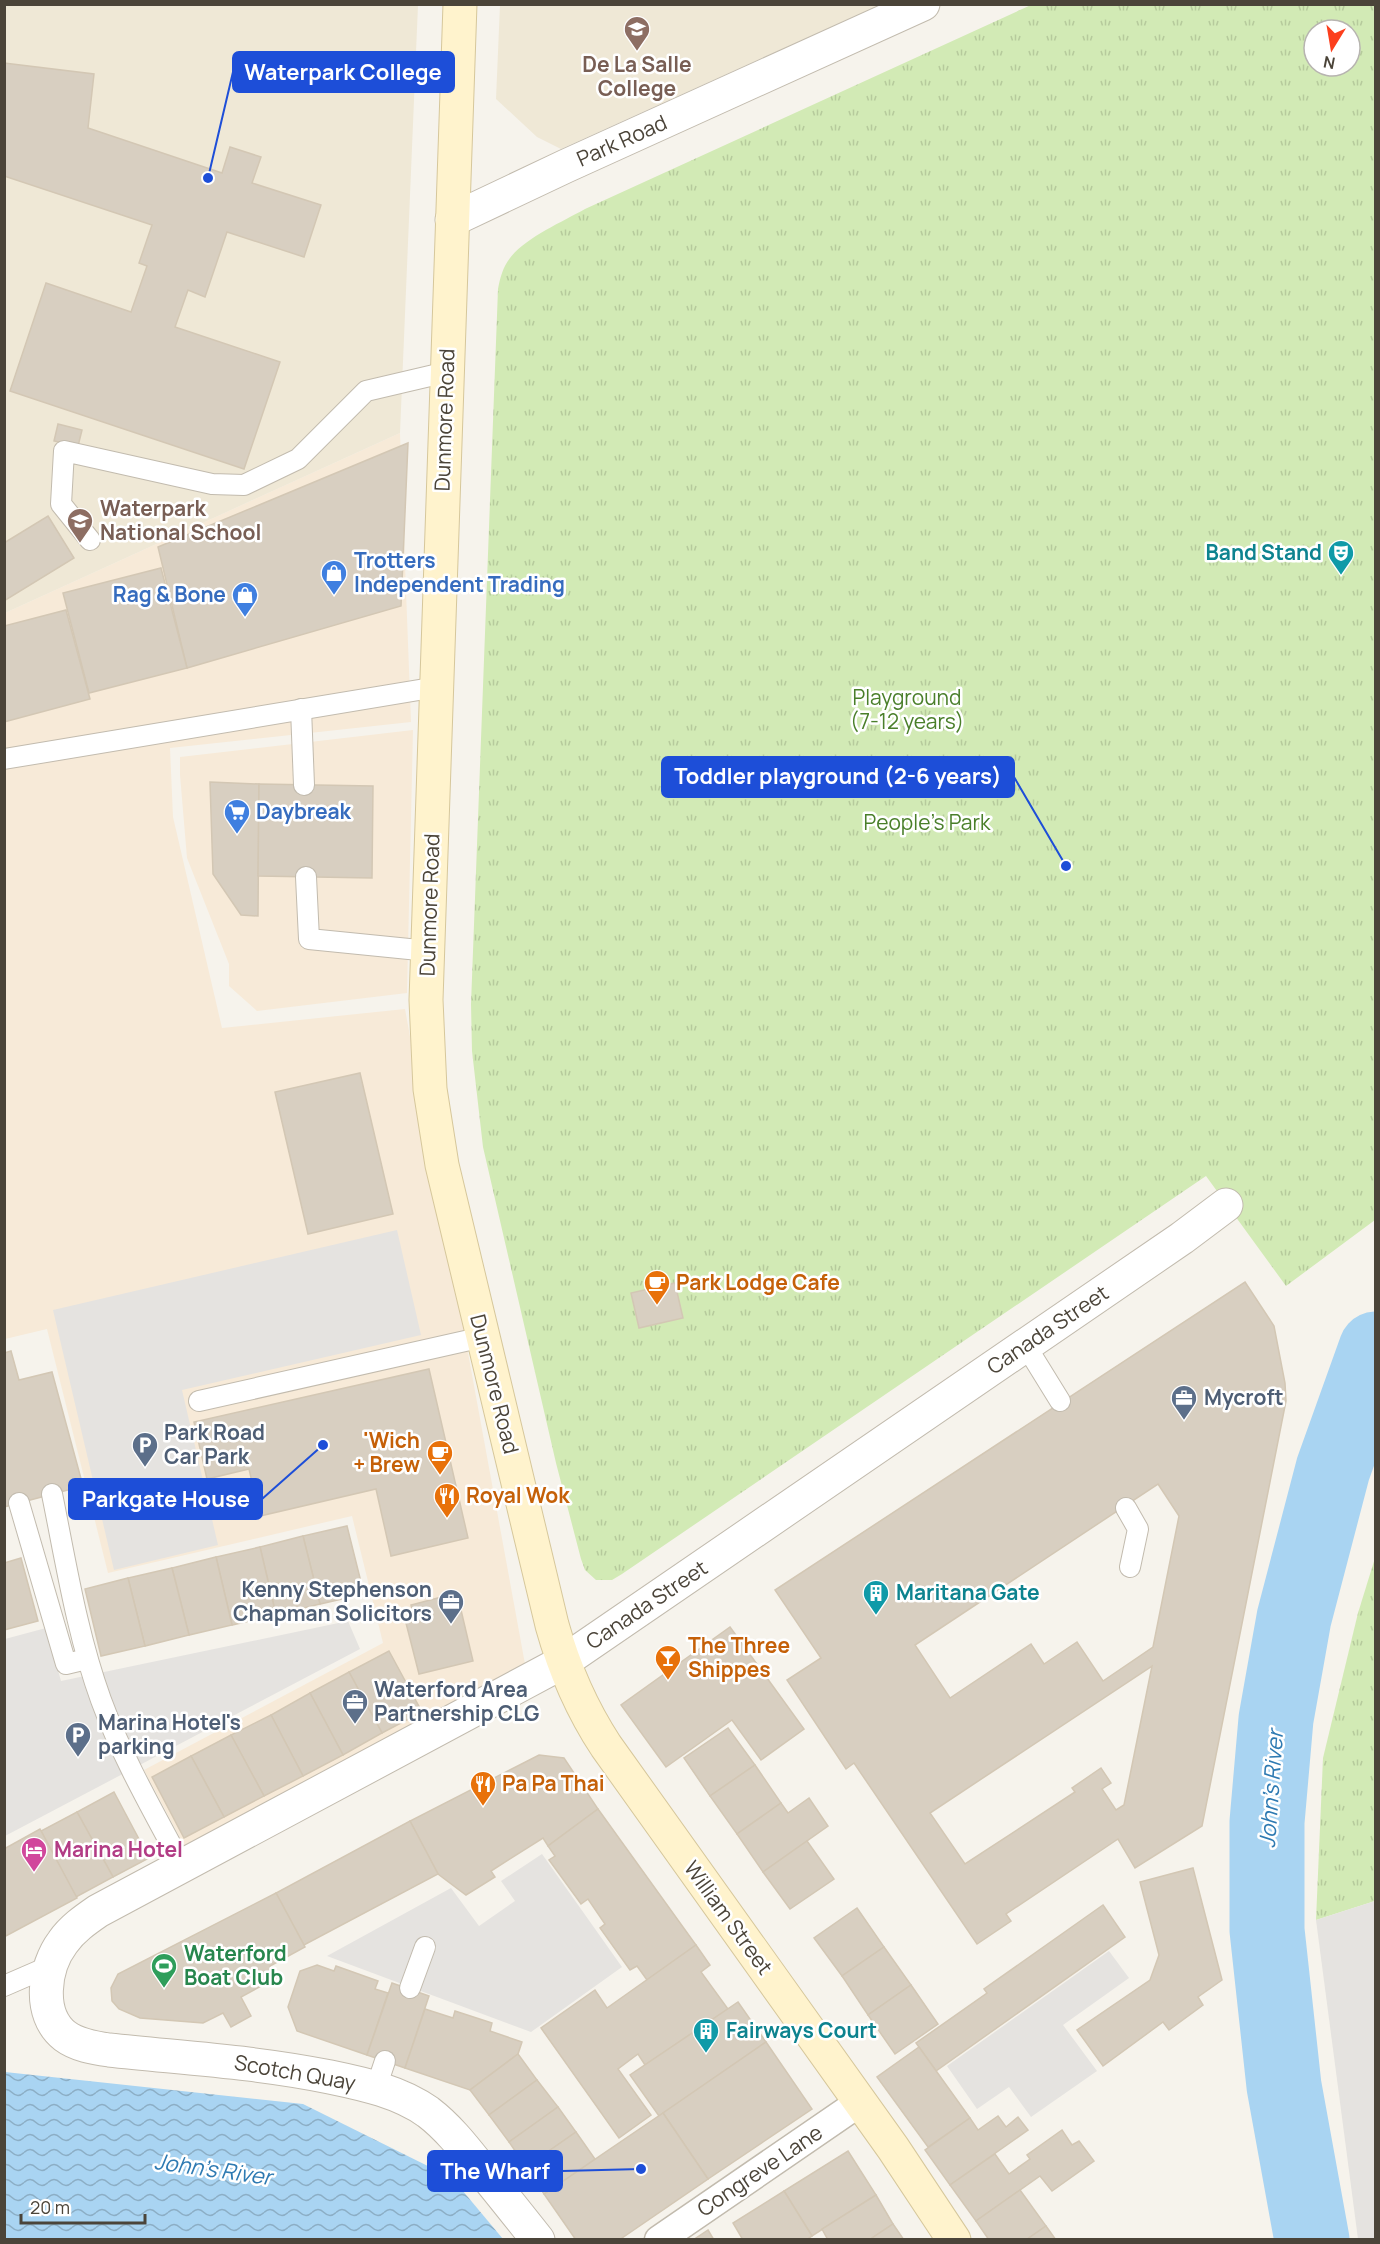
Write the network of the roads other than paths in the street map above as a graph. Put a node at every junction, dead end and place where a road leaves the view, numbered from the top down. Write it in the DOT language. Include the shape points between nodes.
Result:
graph roads {
  1 [pos="460,4"];
  2 [pos="923,4"];
  3 [pos="452,220"];
  4 [pos="447,372"];
  5 [pos="90,540"];
  6 [pos="436,687"];
  7 [pos="301,709"];
  8 [pos="4,759"];
  9 [pos="304,785"];
  10 [pos="306,877"];
  11 [pos="429,951"];
  12 [pos="1226,1205"];
  13 [pos="483,1337"];
  14 [pos="1026,1346"];
  15 [pos="199,1401"];
  16 [pos="1060,1401"];
  17 [pos="52,1494"];
  18 [pos="19,1503"];
  19 [pos="1126,1508"];
  20 [pos="1130,1568"];
  21 [pos="540,1578"];
  22 [pos="87,1659"];
  23 [pos="563,1662"];
  24 [pos="182,1865"];
  25 [pos="424,1947"];
  26 [pos="50,1966"];
  27 [pos="4,1986"];
  28 [pos="410,1988"];
  29 [pos="860,2102"];
  30 [pos="538,2240"];
  31 [pos="659,2240"];
  32 [pos="954,2240"];
  1 -- 3 [label="main road, Dunmore Road"];
  2 -- 3 [label="street, Park Road"];
  3 -- 4 [label="main road, Dunmore Road"];
  4 -- 5 [label="lane" via="366,391 298,459 244,485 212,484 64,451 61,504"];
  4 -- 6 [label="main road, Dunmore Road"];
  6 -- 7 [label="lane"];
  6 -- 11 [label="main road, Dunmore Road"];
  7 -- 8 [label="lane"];
  7 -- 9 [label="lane"];
  10 -- 11 [label="lane" via="309,939"];
  11 -- 13 [label="main road, Dunmore Road" via="426,1027 433,1114"];
  12 -- 14 [label="street, Canada Street"];
  13 -- 15 [label="lane"];
  13 -- 21 [label="main road, Dunmore Road"];
  14 -- 16 [label="lane"];
  14 -- 23 [label="street, Canada Street"];
  17 -- 22 [label="lane"];
  18 -- 22 [label="lane" via="66,1664"];
  19 -- 20 [label="lane" via="1138,1529"];
  21 -- 23 [label="main road, William Street"];
  22 -- 24 [label="lane" via="116,1739"];
  23 -- 24 [label="street, Canada Street"];
  23 -- 29 [label="main road, William Street" via="583,1708 606,1746"];
  24 -- 26 [label="street, Canada Street" via="82,1922 62,1942"];
  25 -- 28 [label="lane"];
  26 -- 27 [label="lane"];
  26 -- 30 [label="street, Scotch Quay" via="46,1997 51,2018 65,2036 77,2042 109,2050 304,2072 380,2075 443,2125"];
  29 -- 31 [label="street, Congreve Lane"];
  29 -- 32 [label="main road, William Street"];
}
